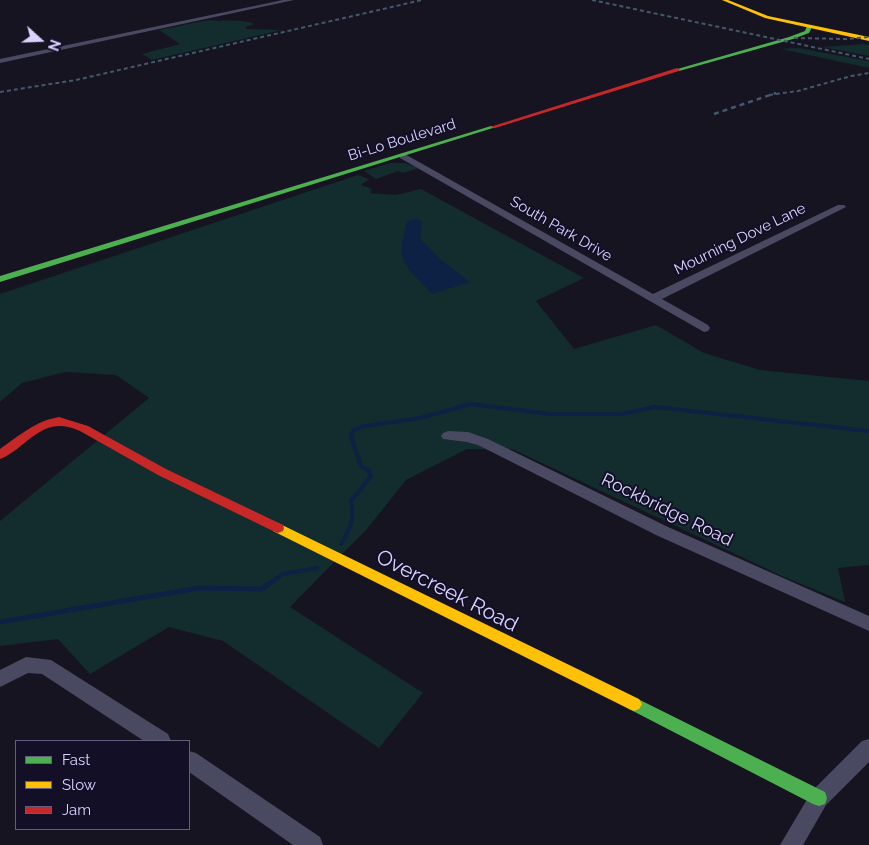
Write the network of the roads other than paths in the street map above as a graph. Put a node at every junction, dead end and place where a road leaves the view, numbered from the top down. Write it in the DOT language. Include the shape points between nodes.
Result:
graph roads {
  1 [pos="290,0"];
  2 [pos="724,0"];
  3 [pos="809,27"];
  4 [pos="869,40"];
  5 [pos="0,61"];
  6 [pos="403,156"];
  7 [pos="841,207"];
  8 [pos="0,279"];
  9 [pos="653,299"];
  10 [pos="704,328"];
  11 [pos="448,436"];
  12 [pos="0,455"];
  13 [pos="869,624"];
  14 [pos="0,679"];
  15 [pos="159,740"];
  16 [pos="869,748"];
  17 [pos="190,761"];
  18 [pos="819,798"];
  19 [pos="312,845"];
  20 [pos="790,845"];
  1 -- 5 [label="street"];
  2 -- 3 [label="street" via="752,12"];
  3 -- 4 [label="street"];
  3 -- 6 [label="street, Bi-Lo Boulevard" via="807,32 791,38 655,76"];
  6 -- 8 [label="street, Bi-Lo Boulevard"];
  6 -- 9 [label="street, South Park Drive"];
  7 -- 9 [label="street, Mourning Dove Lane"];
  9 -- 10 [label="street, South Park Drive"];
  11 -- 13 [label="street, Rockbridge Road" via="483,442 662,531"];
  12 -- 18 [label="street, Overcreek Road" via="34,431 57,421 74,425"];
  14 -- 15 [label="street" via="26,665 45,666"];
  16 -- 18 [label="street"];
  17 -- 19 [label="street"];
  18 -- 20 [label="street"];
}
